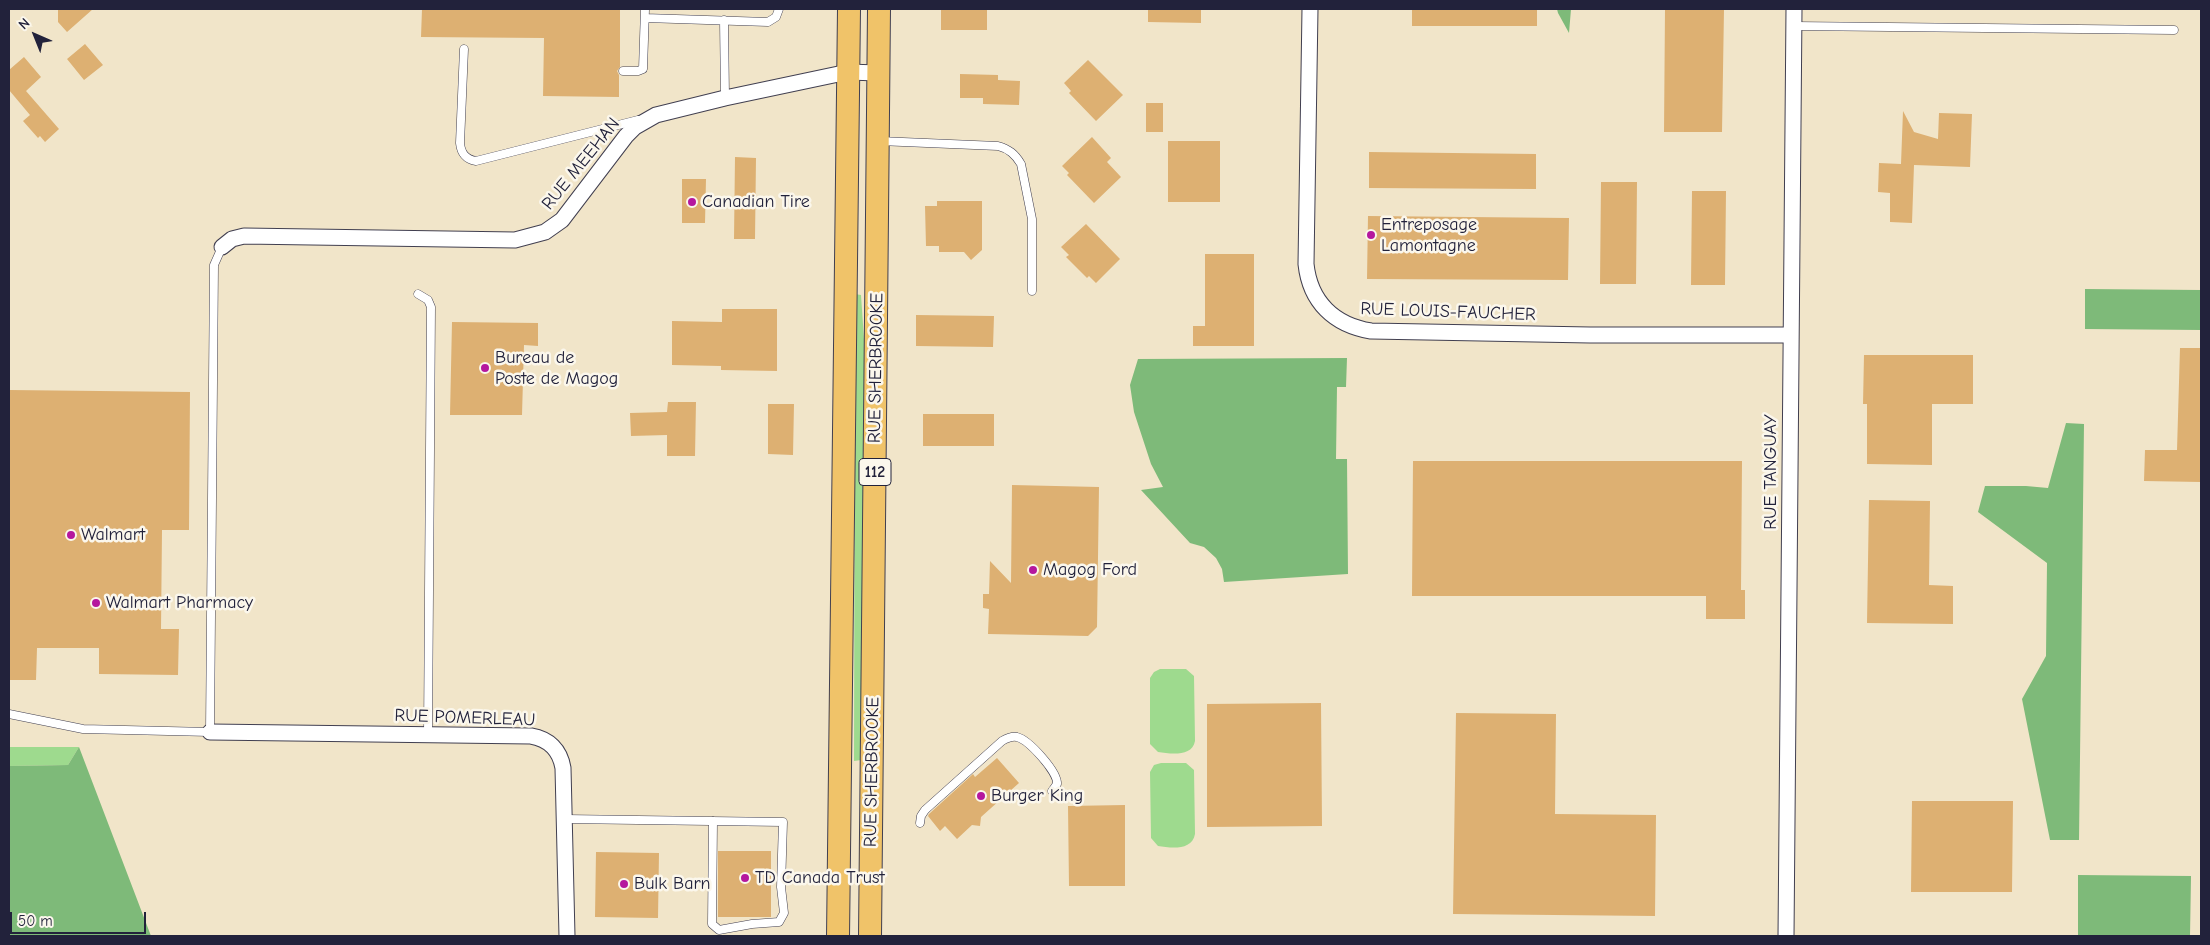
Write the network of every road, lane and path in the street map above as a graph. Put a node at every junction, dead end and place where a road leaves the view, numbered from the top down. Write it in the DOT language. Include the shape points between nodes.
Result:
graph roads {
  1 [pos="645,9"];
  2 [pos="779,9"];
  3 [pos="849,9"];
  4 [pos="879,9"];
  5 [pos="1310,9"];
  6 [pos="1794,9"];
  7 [pos="645,18"];
  8 [pos="724,20"];
  9 [pos="1794,26"];
  10 [pos="2174,30"];
  11 [pos="464,50"];
  12 [pos="622,71"];
  13 [pos="848,72"];
  14 [pos="878,72"];
  15 [pos="724,98"];
  16 [pos="656,115"];
  17 [pos="877,141"];
  18 [pos="222,247"];
  19 [pos="1032,290"];
  20 [pos="418,294"];
  21 [pos="1791,336"];
  22 [pos="9,714"];
  23 [pos="210,732"];
  24 [pos="428,734"];
  25 [pos="1052,790"];
  26 [pos="565,819"];
  27 [pos="713,821"];
  28 [pos="920,823"];
  29 [pos="567,936"];
  30 [pos="838,936"];
  31 [pos="870,936"];
  32 [pos="1786,936"];
  1 -- 7 [label="lane"];
  2 -- 8 [label="lane" via="776,17 768,22"];
  3 -- 13 [label="main road, RUE SHERBROOKE / 112"];
  4 -- 14 [label="main road, RUE SHERBROOKE / 112"];
  5 -- 21 [label="street, RUE LOUIS-FAUCHER" via="1306,264 1312,291 1324,310 1334,318 1371,332"];
  6 -- 9 [label="street, RUE TANGUAY"];
  7 -- 8 [label="lane"];
  7 -- 12 [label="lane" via="643,69 638,72"];
  8 -- 15 [label="lane"];
  9 -- 10 [label="lane"];
  9 -- 21 [label="street, RUE TANGUAY"];
  11 -- 16 [label="lane" via="460,143 469,160"];
  13 -- 14 [label="street, RUE MEEHAN"];
  13 -- 15 [label="street, RUE MEEHAN"];
  13 -- 30 [label="main road, RUE SHERBROOKE / 112"];
  14 -- 17 [label="main road, RUE SHERBROOKE / 112"];
  15 -- 16 [label="street, RUE MEEHAN"];
  16 -- 18 [label="street, RUE MEEHAN" via="626,136 566,216 535,236 515,240 244,236 232,239"];
  17 -- 19 [label="lane" via="998,146 1012,152 1021,164 1032,213"];
  17 -- 31 [label="main road, RUE SHERBROOKE / 112"];
  18 -- 23 [label="lane" via="214,265"];
  20 -- 24 [label="lane" via="428,300 431,307"];
  21 -- 32 [label="street, RUE TANGUAY"];
  22 -- 23 [label="lane" via="82,729"];
  23 -- 24 [label="street, RUE POMERLEAU"];
  24 -- 26 [label="street, RUE POMERLEAU" via="531,736 547,742 557,751 563,764"];
  25 -- 28 [label="lane" via="1057,784 1054,772 1025,741 1012,737 1002,741 925,810 920,816"];
  26 -- 27 [label="lane"];
  26 -- 29 [label="street, RUE POMERLEAU"];
  27 -- 27 [label="lane" via="784,822 783,917 774,924 719,930 712,924"];
}
